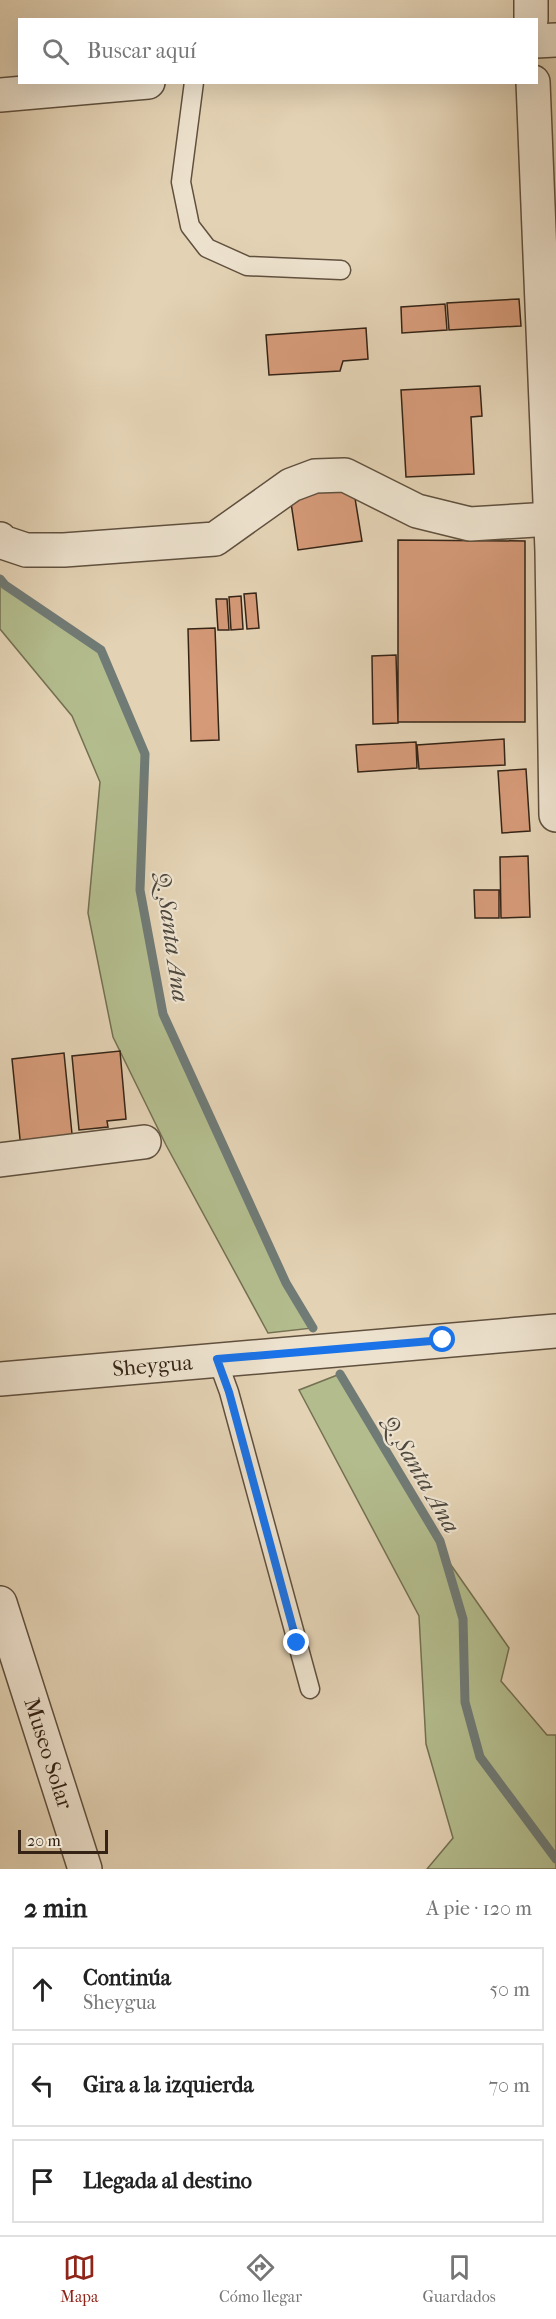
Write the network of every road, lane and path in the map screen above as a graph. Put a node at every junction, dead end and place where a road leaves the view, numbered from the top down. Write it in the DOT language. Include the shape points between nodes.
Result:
graph roads {
  1 [pos="531,0"];
  2 [pos="531,18"];
  3 [pos="556,40"];
  4 [pos="538,41"];
  5 [pos="125,84"];
  6 [pos="194,84"];
  7 [pos="533,84"];
  8 [pos="0,95"];
  9 [pos="341,270"];
  10 [pos="551,519"];
  11 [pos="0,539"];
  12 [pos="554,551"];
  13 [pos="556,815"];
  14 [pos="144,1142"];
  15 [pos="0,1160"];
  16 [pos="556,1330"];
  17 [pos="217,1359"];
  18 [pos="0,1379"];
  19 [pos="3,1621"];
  20 [pos="310,1689"];
  21 [pos="85,1869"];
  1 -- 2 [label="street"];
  3 -- 4 [label="street"];
  5 -- 8 [label="street"];
  6 -- 9 [label="lane" via="181,182 190,226 207,249 247,266"];
  7 -- 10 [label="street"];
  10 -- 11 [label="street" via="470,524 417,511 345,475 315,476 291,485 215,538 64,550 26,550"];
  10 -- 12 [label="street"];
  12 -- 13 [label="street"];
  14 -- 15 [label="street"];
  16 -- 17 [label="street, Sheygua"];
  17 -- 18 [label="street, Sheygua"];
  17 -- 20 [label="lane"];
  19 -- 21 [label="street, Museo Solar"];
}
